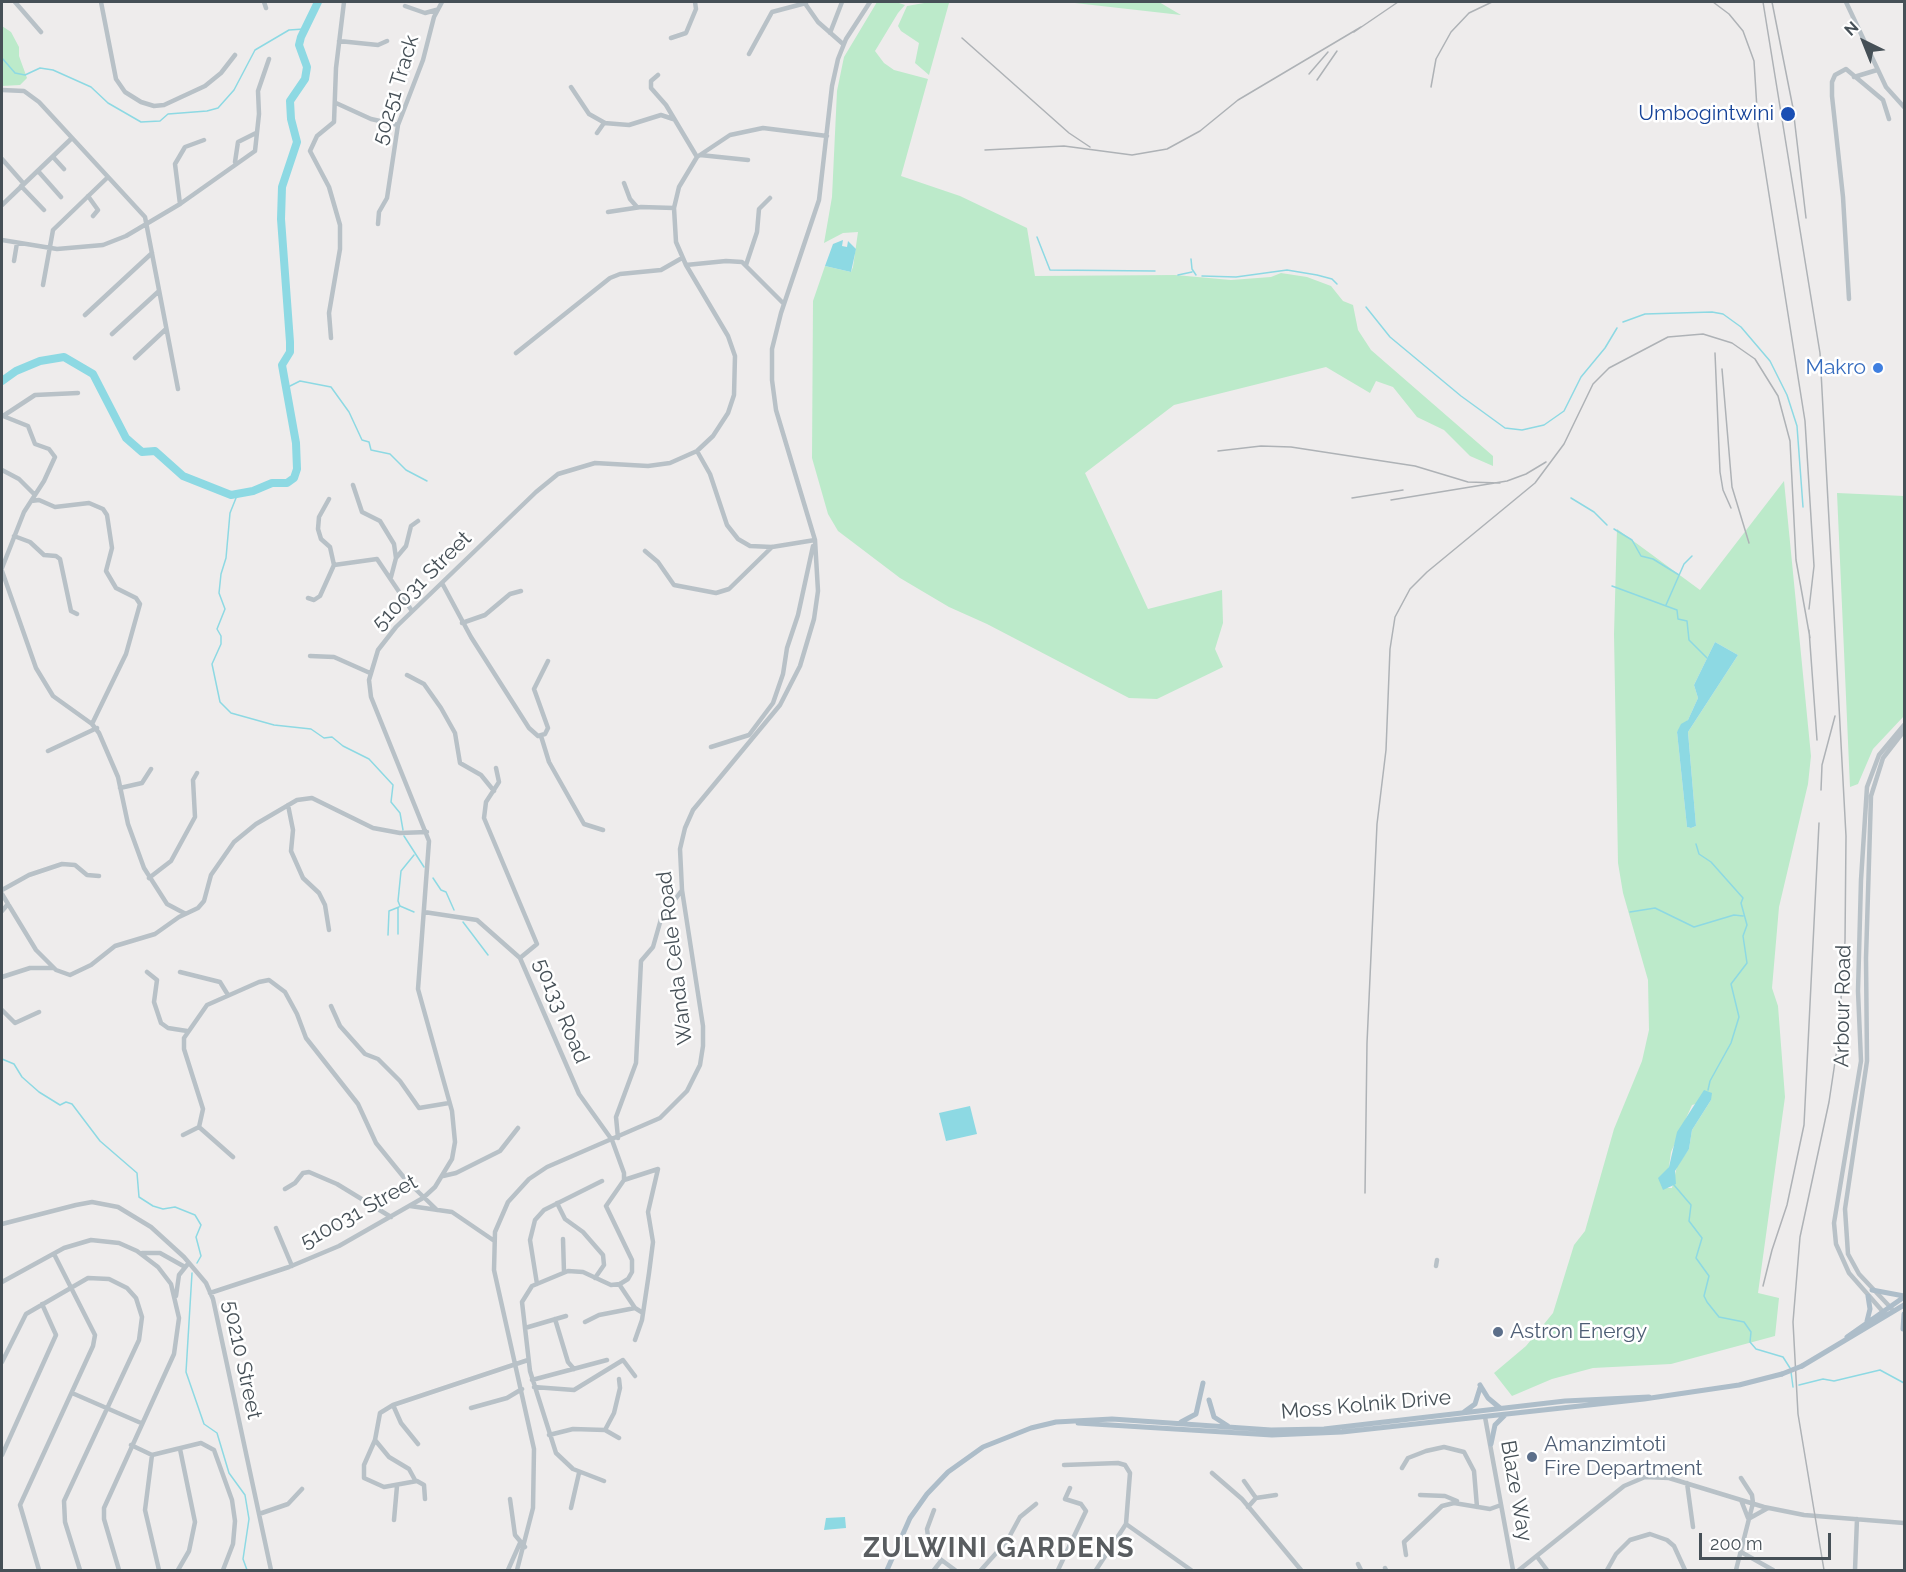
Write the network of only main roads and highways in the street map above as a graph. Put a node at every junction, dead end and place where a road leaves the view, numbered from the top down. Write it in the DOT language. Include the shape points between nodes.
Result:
graph roads {
  1 [pos="1872,1290"];
  2 [pos="1868,1296"];
  3 [pos="1905,1297"];
  4 [pos="1905,1305"];
  5 [pos="1892,1309"];
  6 [pos="1885,1313"];
  7 [pos="1905,1314"];
  8 [pos="1866,1323"];
  9 [pos="1903,1329"];
  10 [pos="1829,1351"];
  11 [pos="1203,1383"];
  12 [pos="1649,1396"];
  13 [pos="1209,1400"];
  14 [pos="1500,1408"];
  15 [pos="1459,1414"];
  16 [pos="1507,1414"];
  17 [pos="1049,1424"];
  18 [pos="1177,1424"];
  19 [pos="1231,1427"];
  20 [pos="1491,1444"];
  21 [pos="887,1570"];
  1 -- 3 [label="main road"];
  2 -- 8 [label="main road" via="1870,1310"];
  3 -- 5 [label="main road, Moss Kolnik Drive"];
  4 -- 5 [label="main road, Moss Kolnik Drive"];
  5 -- 6 [label="main road, Moss Kolnik Drive"];
  6 -- 8 [label="main road, Moss Kolnik Drive"];
  6 -- 10 [label="main road, Moss Kolnik Drive"];
  7 -- 9 [label="main road"];
  8 -- 10 [label="main road, Moss Kolnik Drive"];
  10 -- 12 [label="main road, Moss Kolnik Drive, bridge" via="1782,1374 1739,1385"];
  11 -- 18 [label="main road" via="1196,1414"];
  12 -- 14 [label="main road, Moss Kolnik Drive"];
  12 -- 16 [label="main road, Moss Kolnik Drive"];
  13 -- 19 [label="main road" via="1216,1420"];
  14 -- 15 [label="main road, Moss Kolnik Drive"];
  14 -- 15 [label="main road" via="1480,1387 1472,1407"];
  15 -- 19 [label="main road, Moss Kolnik Drive" via="1324,1429"];
  16 -- 17 [label="main road, Moss Kolnik Drive" via="1388,1429 1272,1435"];
  16 -- 20 [label="main road" via="1495,1425"];
  17 -- 18 [label="main road, Moss Kolnik Drive" via="1091,1419"];
  17 -- 21 [label="main road, Moss Kolnik Drive" via="983,1448 948,1472 910,1518"];
  18 -- 19 [label="main road, Moss Kolnik Drive"];
}
